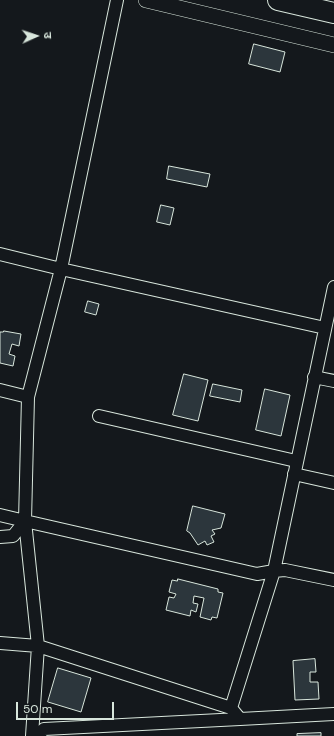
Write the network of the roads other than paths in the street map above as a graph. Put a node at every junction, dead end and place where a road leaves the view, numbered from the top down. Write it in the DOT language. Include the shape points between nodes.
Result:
graph roads {
  1 [pos="117,0"];
  2 [pos="146,0"];
  3 [pos="278,0"];
  4 [pos="334,13"];
  5 [pos="334,45"];
  6 [pos="0,254"];
  7 [pos="61,269"];
  8 [pos="334,287"];
  9 [pos="325,328"];
  10 [pos="314,377"];
  11 [pos="334,381"];
  12 [pos="0,390"];
  13 [pos="28,396"];
  14 [pos="99,416"];
  15 [pos="296,461"];
  16 [pos="294,474"];
  17 [pos="334,483"];
  18 [pos="0,515"];
  19 [pos="25,521"];
  20 [pos="0,537"];
  21 [pos="274,571"];
  22 [pos="334,580"];
  23 [pos="0,643"];
  24 [pos="38,646"];
  25 [pos="231,708"];
  26 [pos="334,714"];
  27 [pos="240,719"];
  28 [pos="32,736"];
  29 [pos="38,736"];
  1 -- 7 [label="street"];
  2 -- 5 [label="street"];
  3 -- 4 [label="highway"];
  6 -- 7 [label="street"];
  7 -- 9 [label="street"];
  7 -- 13 [label="street"];
  8 -- 9 [label="street"];
  9 -- 10 [label="street"];
  10 -- 11 [label="street"];
  10 -- 15 [label="street"];
  12 -- 13 [label="street"];
  13 -- 19 [label="street"];
  14 -- 15 [label="street"];
  15 -- 16 [label="street"];
  16 -- 17 [label="street"];
  16 -- 21 [label="street"];
  18 -- 19 [label="street"];
  19 -- 20 [label="street" via="13,536"];
  19 -- 21 [label="street" via="257,574"];
  19 -- 24 [label="street"];
  21 -- 22 [label="street" via="284,570"];
  21 -- 25 [label="street"];
  23 -- 24 [label="street"];
  24 -- 25 [label="street"];
  24 -- 28 [label="street"];
  25 -- 27 [label="street"];
  26 -- 27 [label="street"];
  27 -- 29 [label="street" via="44,729"];
}
